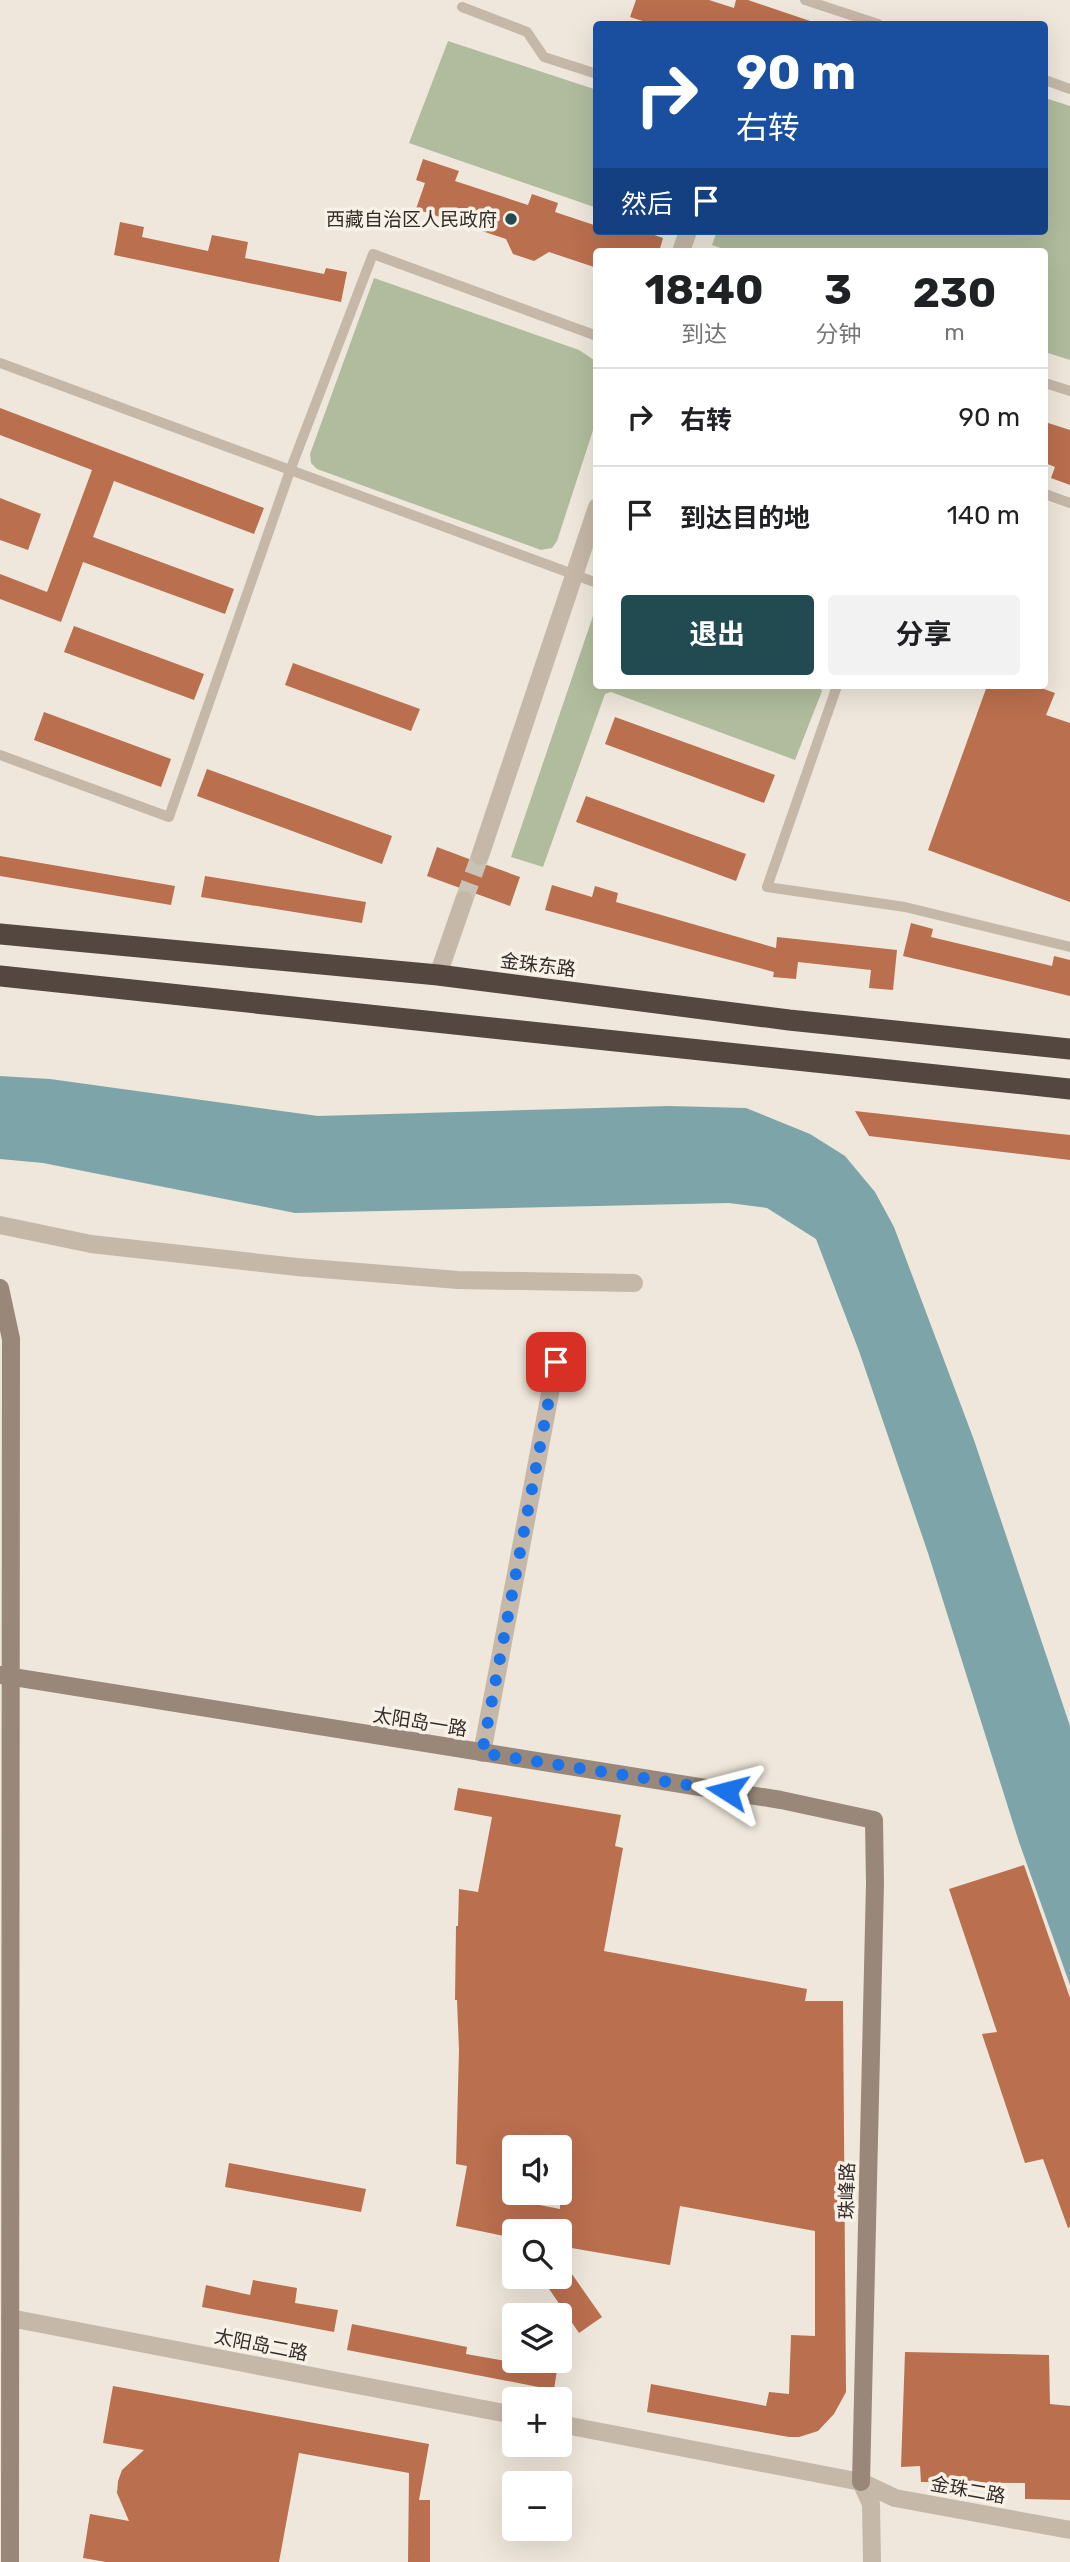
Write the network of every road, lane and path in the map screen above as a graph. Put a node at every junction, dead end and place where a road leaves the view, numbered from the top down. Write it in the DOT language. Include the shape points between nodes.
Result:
graph roads {
  1 [pos="805,0"];
  2 [pos="462,7"];
  3 [pos="869,21"];
  4 [pos="593,73"];
  5 [pos="1048,81"];
  6 [pos="1070,89"];
  7 [pos="593,335"];
  8 [pos="0,363"];
  9 [pos="1048,384"];
  10 [pos="1070,391"];
  11 [pos="291,468"];
  12 [pos="1048,495"];
  13 [pos="1070,503"];
  14 [pos="593,519"];
  15 [pos="575,575"];
  16 [pos="593,582"];
  17 [pos="836,689"];
  18 [pos="0,755"];
  19 [pos="480,856"];
  20 [pos="464,900"];
  21 [pos="0,934"];
  22 [pos="1070,947"];
  23 [pos="438,975"];
  24 [pos="0,976"];
  25 [pos="1070,1049"];
  26 [pos="1070,1089"];
  27 [pos="0,1226"];
  28 [pos="634,1283"];
  29 [pos="0,1288"];
  30 [pos="556,1362"];
  31 [pos="6,1676"];
  32 [pos="482,1753"];
  33 [pos="874,1820"];
  34 [pos="5,2317"];
  35 [pos="502,2413"];
  36 [pos="572,2426"];
  37 [pos="861,2482"];
  38 [pos="1070,2530"];
  39 [pos="10,2562"];
  40 [pos="872,2562"];
  1 -- 3 [label="lane"];
  2 -- 4 [label="lane" via="527,32 544,57"];
  5 -- 6 [label="lane"];
  7 -- 11 [label="lane" via="373,254"];
  8 -- 11 [label="lane"];
  9 -- 10 [label="lane"];
  11 -- 15 [label="lane"];
  11 -- 18 [label="lane" via="169,817"];
  12 -- 13 [label="lane"];
  14 -- 15 [label="street"];
  15 -- 16 [label="lane"];
  15 -- 19 [label="street"];
  17 -- 22 [label="lane" via="767,887 905,907"];
  20 -- 23 [label="street"];
  21 -- 23 [label="highway, 金珠东路"];
  23 -- 25 [label="highway, 金珠东路" via="789,1020"];
  24 -- 26 [label="highway"];
  27 -- 28 [label="street" via="91,1244 297,1267 458,1280"];
  29 -- 31 [label="street" via="11,1339"];
  30 -- 32 [label="street"];
  31 -- 32 [label="street, 太阳岛一路"];
  31 -- 34 [label="street"];
  32 -- 33 [label="street, 太阳岛一路" via="782,1800"];
  33 -- 37 [label="street, 珠峰路"];
  34 -- 35 [label="street, 太阳岛二路"];
  34 -- 39 [label="street"];
  36 -- 37 [label="street"];
  37 -- 38 [label="street, 金珠二路" via="895,2498"];
  37 -- 40 [label="street, 珠峰路" via="870,2504"];
}
